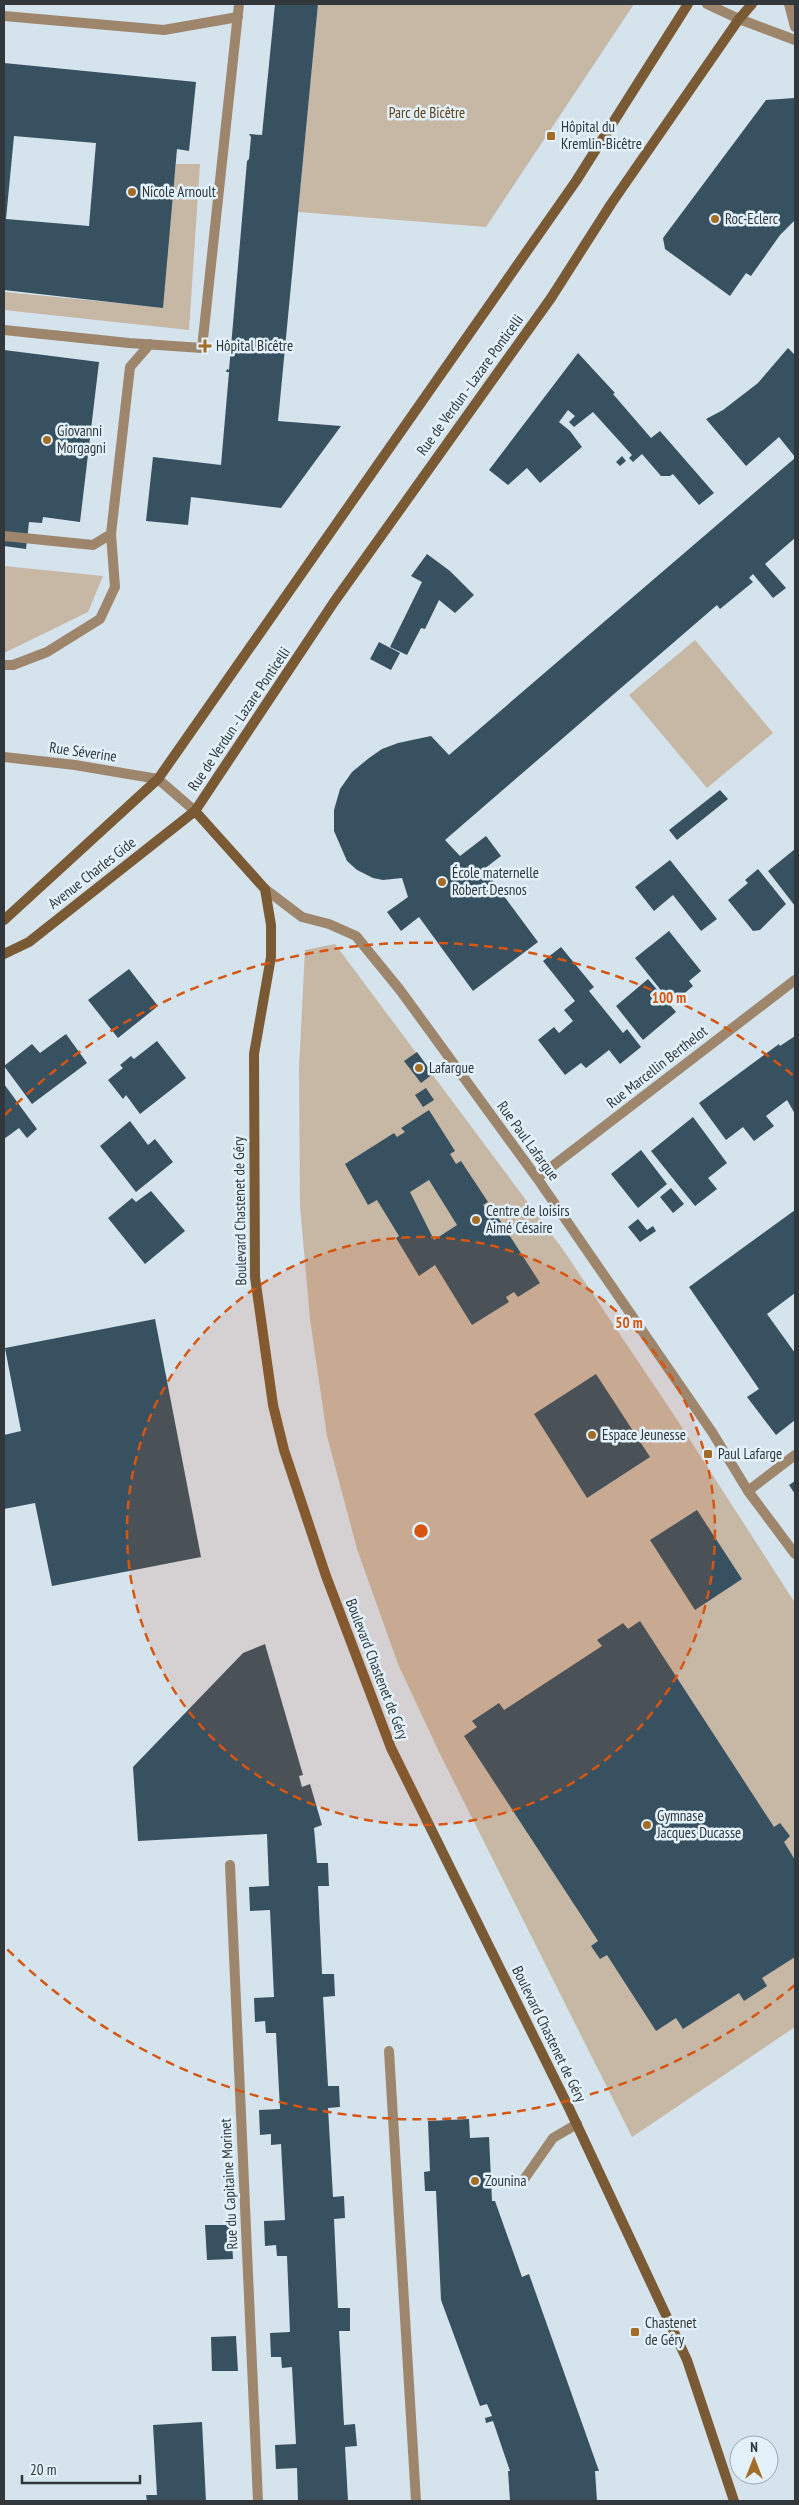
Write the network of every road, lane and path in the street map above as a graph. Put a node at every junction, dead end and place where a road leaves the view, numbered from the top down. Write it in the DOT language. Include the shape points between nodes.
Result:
graph roads {
  1 [pos="239,4"];
  2 [pos="688,4"];
  3 [pos="707,4"];
  4 [pos="752,4"];
  5 [pos="789,4"];
  6 [pos="4,16"];
  7 [pos="238,17"];
  8 [pos="739,19"];
  9 [pos="795,27"];
  10 [pos="795,40"];
  11 [pos="4,330"];
  12 [pos="150,344"];
  13 [pos="111,534"];
  14 [pos="4,536"];
  15 [pos="4,665"];
  16 [pos="4,757"];
  17 [pos="158,779"];
  18 [pos="196,811"];
  19 [pos="265,889"];
  20 [pos="4,920"];
  21 [pos="4,954"];
  22 [pos="795,980"];
  23 [pos="537,1178"];
  24 [pos="795,1455"];
  25 [pos="748,1491"];
  26 [pos="795,1554"];
  27 [pos="230,1865"];
  28 [pos="389,2051"];
  29 [pos="577,2124"];
  30 [pos="525,2178"];
  31 [pos="258,2501"];
  32 [pos="416,2501"];
  33 [pos="734,2501"];
  1 -- 7 [label="street"];
  2 -- 17 [label="main road, Rue de Verdun - Lazare Ponticelli" via="576,181"];
  3 -- 8 [label="street"];
  4 -- 8 [label="main road, Rue de Verdun - Lazare Ponticelli"];
  5 -- 9 [label="street"];
  6 -- 7 [label="street" via="164,30"];
  7 -- 12 [label="street" via="202,348"];
  8 -- 10 [label="street"];
  8 -- 18 [label="main road, Rue de Verdun - Lazare Ponticelli" via="611,204 551,298 334,602"];
  11 -- 12 [label="street"];
  12 -- 13 [label="street" via="130,367"];
  13 -- 14 [label="street" via="93,545"];
  13 -- 15 [label="street" via="115,587 100,619 46,652"];
  16 -- 17 [label="street, Rue Séverine" via="75,764"];
  17 -- 18 [label="street, Rue de Verdun - Lazare Ponticelli"];
  17 -- 20 [label="main road, Avenue Charles Gide"];
  18 -- 19 [label="main road"];
  18 -- 21 [label="main road, Avenue Charles Gide" via="29,942"];
  19 -- 23 [label="street, Rue Paul Lafargue" via="302,918 329,924 356,936 400,990"];
  19 -- 29 [label="main road, Boulevard Chastenet de Géry" via="271,925 271,957 254,1054 255,1277 273,1405 284,1450 326,1576 391,1748"];
  22 -- 23 [label="street, Rue Marcellin Berthelot"];
  23 -- 25 [label="street, Rue Paul Lafargue" via="712,1432"];
  24 -- 25 [label="street"];
  25 -- 26 [label="street, Rue Paul Lafargue"];
  27 -- 31 [label="street, Rue du Capitaine Morinet"];
  28 -- 32 [label="street"];
  29 -- 30 [label="street" via="552,2138"];
  29 -- 33 [label="main road, Boulevard Chastenet de Géry" via="687,2360"];
}
